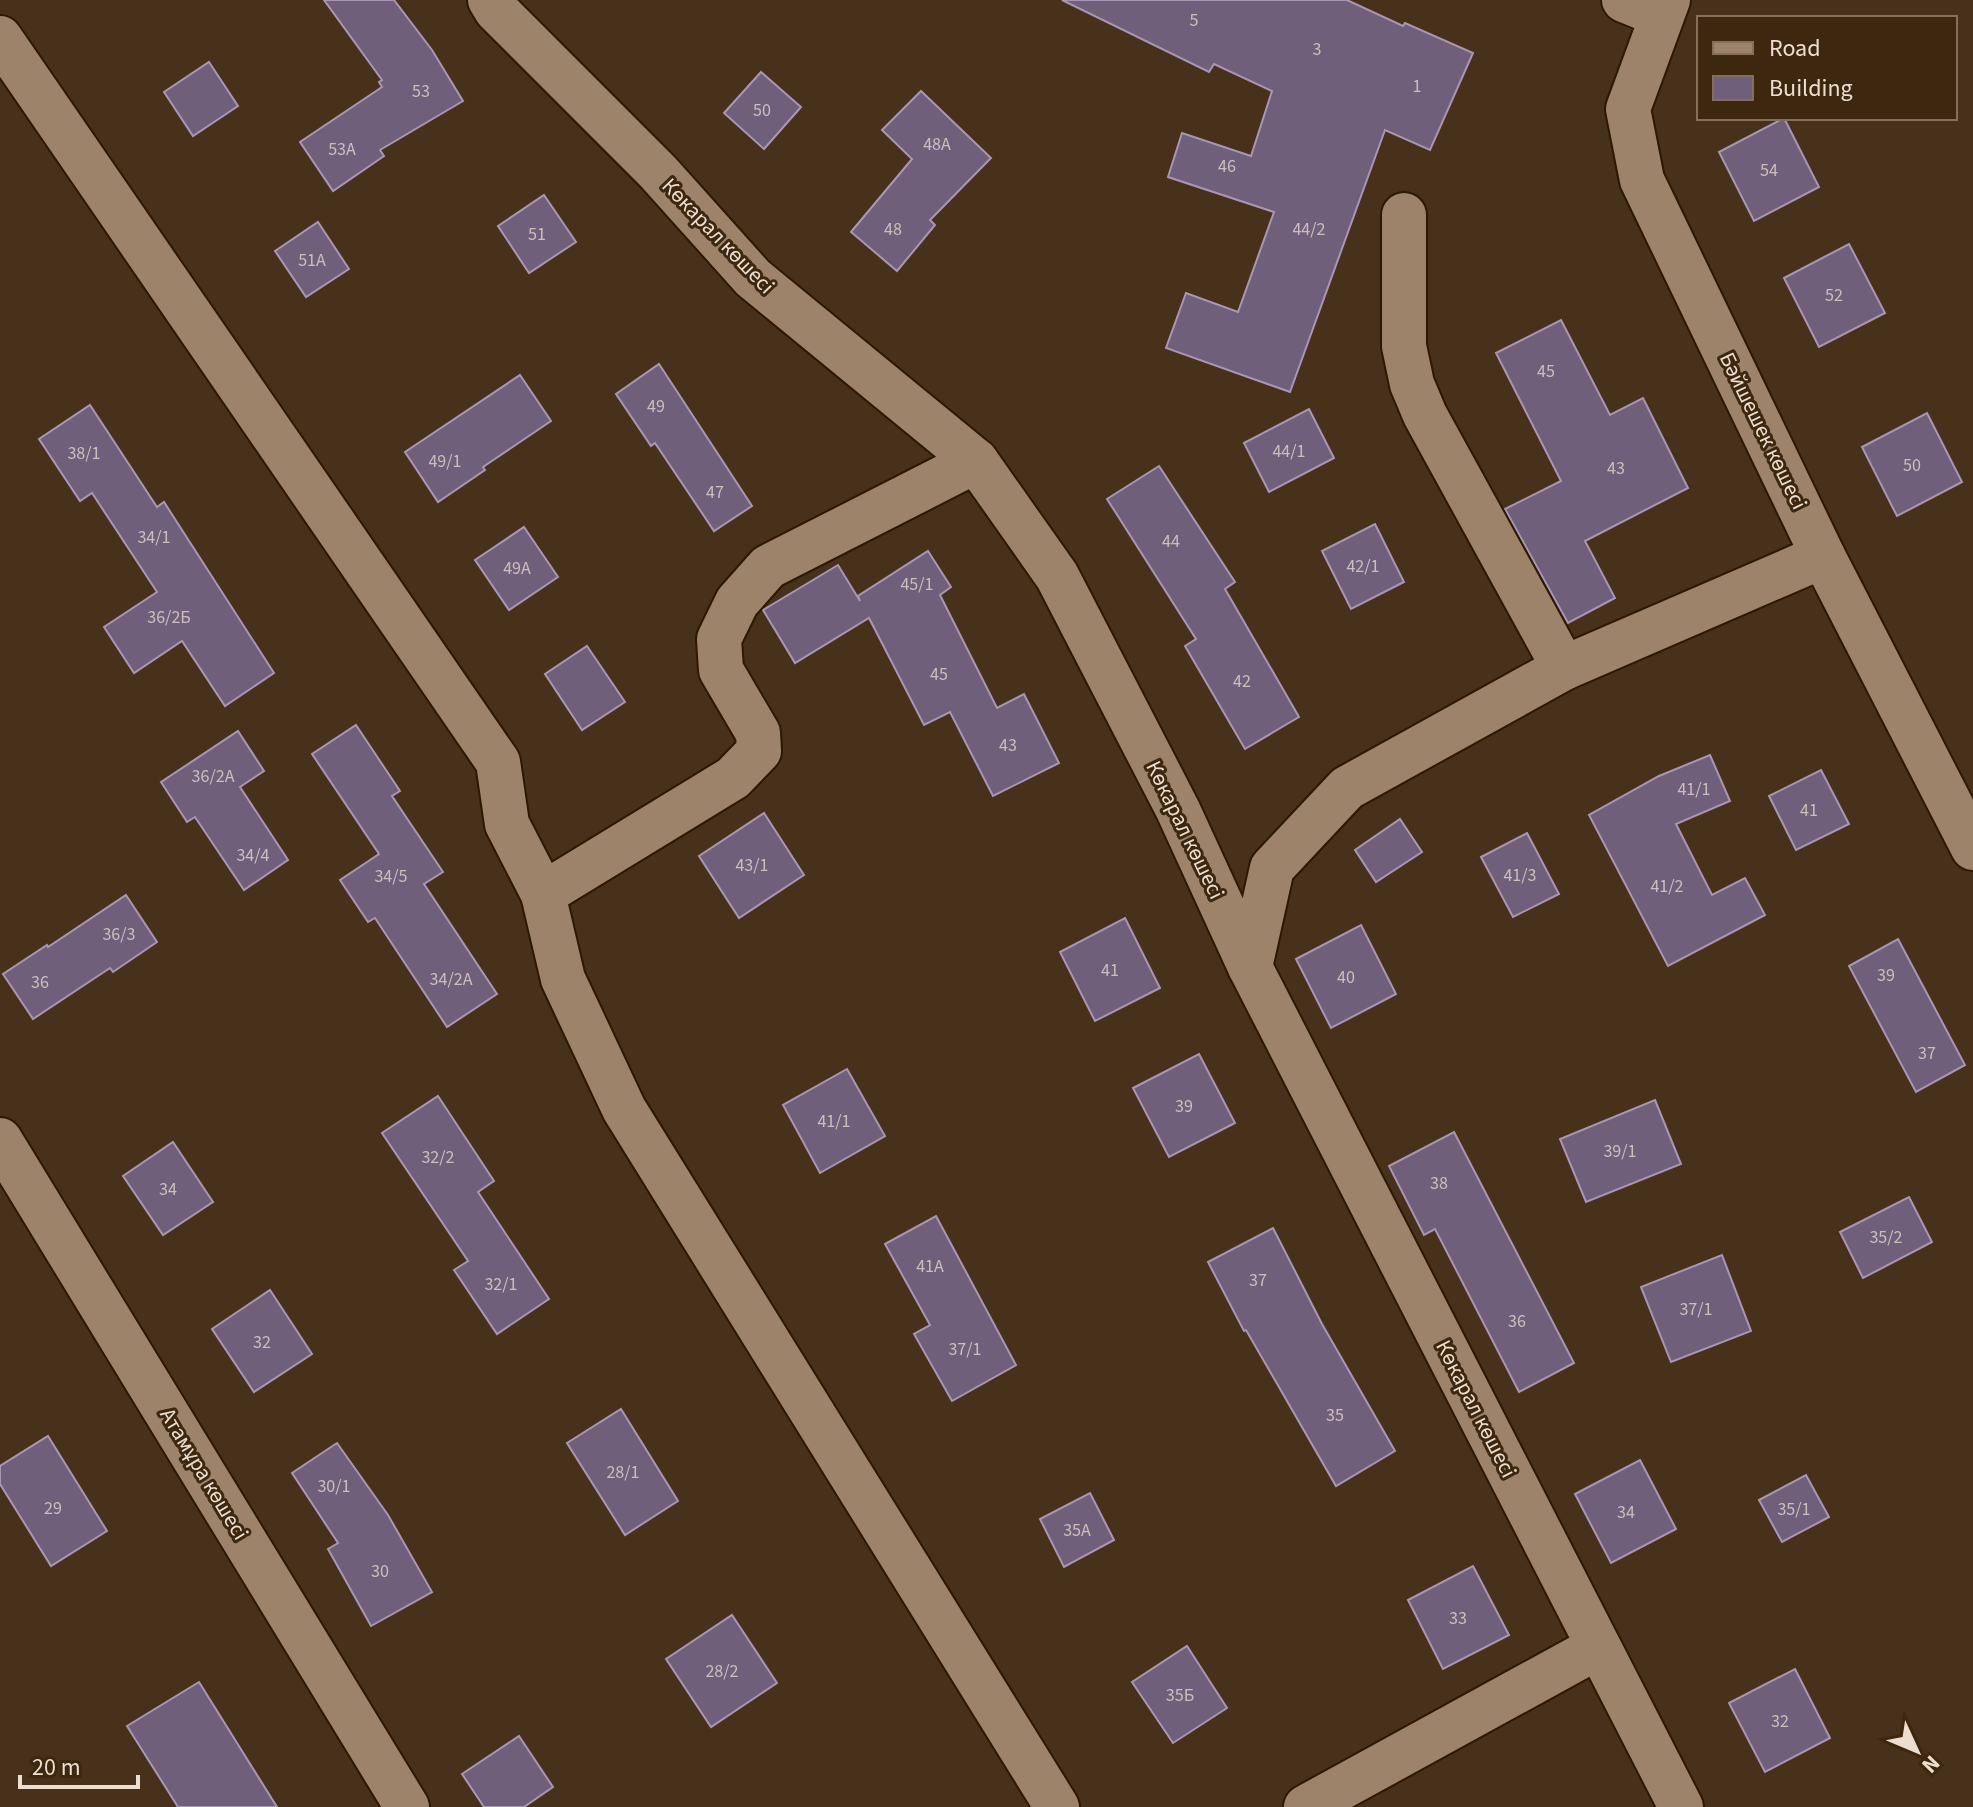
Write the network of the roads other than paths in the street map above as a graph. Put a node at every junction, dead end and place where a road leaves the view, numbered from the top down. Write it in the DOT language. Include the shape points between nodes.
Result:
graph roads {
  1 [pos="490,0"];
  2 [pos="1651,5"];
  3 [pos="0,38"];
  4 [pos="1404,215"];
  5 [pos="976,461"];
  6 [pos="1823,556"];
  7 [pos="1564,668"];
  8 [pos="1973,848"];
  9 [pos="543,894"];
  10 [pos="1250,967"];
  11 [pos="0,1140"];
  12 [pos="1598,1647"];
  13 [pos="407,1807"];
  14 [pos="1057,1807"];
  15 [pos="1306,1807"];
  16 [pos="1681,1807"];
  1 -- 5 [label="street, Көкарал көшесі" via="753,278"];
  2 -- 6 [label="street, Бәйшешек көшесі" via="1628,109 1642,180"];
  3 -- 9 [label="street" via="498,762 507,824"];
  4 -- 7 [label="street" via="1404,346 1412,384"];
  5 -- 9 [label="street" via="768,567 737,602 719,639 721,670 758,733 759,751 733,778"];
  5 -- 10 [label="street, Көкарал көшесі" via="1057,576 1178,810"];
  6 -- 7 [label="street"];
  6 -- 8 [label="street, Бәйшешек көшесі"];
  7 -- 10 [label="street" via="1347,788 1272,868"];
  9 -- 14 [label="street" via="563,979 624,1109"];
  10 -- 12 [label="street, Көкарал көшесі"];
  11 -- 13 [label="street, Атамұра көшесі"];
  12 -- 15 [label="street"];
  12 -- 16 [label="street, Көкарал көшесі"];
}
